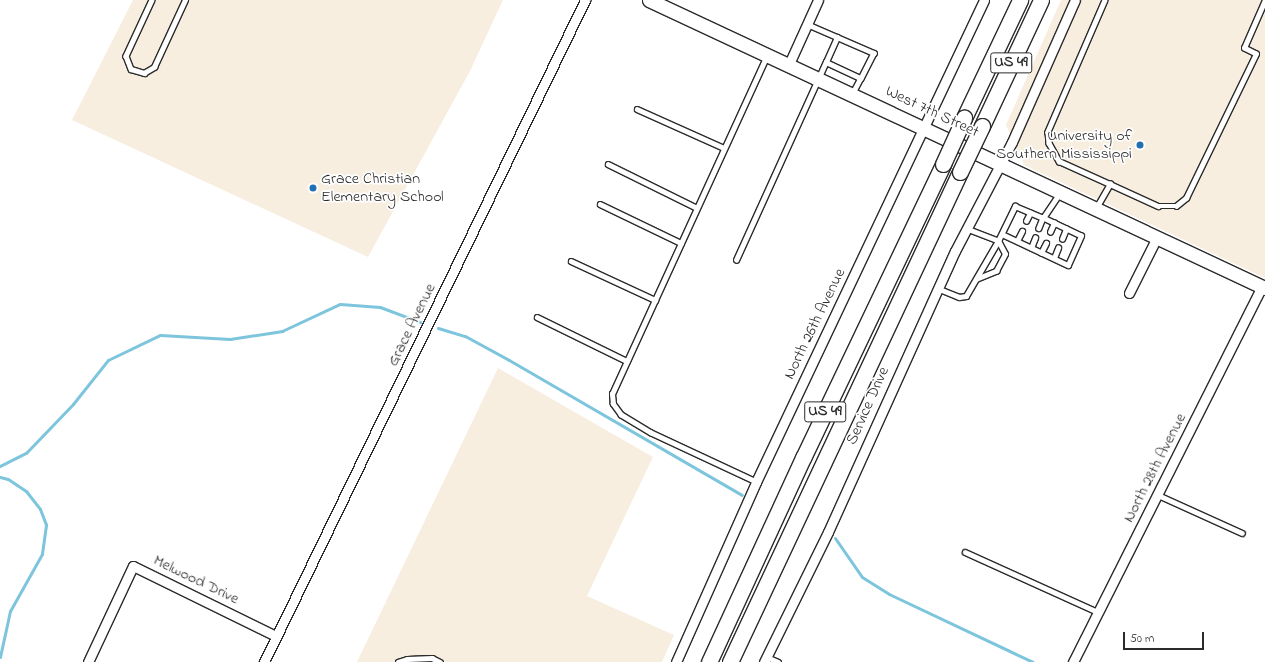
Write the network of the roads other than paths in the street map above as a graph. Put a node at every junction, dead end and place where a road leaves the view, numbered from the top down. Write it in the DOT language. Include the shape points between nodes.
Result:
graph roads {
  1 [pos="152,0"];
  2 [pos="185,0"];
  3 [pos="584,0"];
  4 [pos="649,0"];
  5 [pos="818,0"];
  6 [pos="984,0"];
  7 [pos="1020,0"];
  8 [pos="1041,0"];
  9 [pos="1075,0"];
  10 [pos="1105,0"];
  11 [pos="1265,0"];
  12 [pos="807,24"];
  13 [pos="837,37"];
  14 [pos="768,54"];
  15 [pos="826,62"];
  16 [pos="789,64"];
  17 [pos="820,78"];
  18 [pos="861,78"];
  19 [pos="853,93"];
  20 [pos="636,109"];
  21 [pos="923,127"];
  22 [pos="724,148"];
  23 [pos="1002,163"];
  24 [pos="608,164"];
  25 [pos="1110,184"];
  26 [pos="1061,191"];
  27 [pos="600,204"];
  28 [pos="697,208"];
  29 [pos="1096,208"];
  30 [pos="1030,213"];
  31 [pos="1043,218"];
  32 [pos="1026,221"];
  33 [pos="1054,223"];
  34 [pos="1039,228"];
  35 [pos="967,229"];
  36 [pos="1066,229"];
  37 [pos="1022,231"];
  38 [pos="1050,232"];
  39 [pos="1002,234"];
  40 [pos="1157,237"];
  41 [pos="1035,238"];
  42 [pos="1062,239"];
  43 [pos="998,241"];
  44 [pos="1016,241"];
  45 [pos="681,243"];
  46 [pos="1046,243"];
  47 [pos="1031,248"];
  48 [pos="1058,248"];
  49 [pos="1041,253"];
  50 [pos="1054,258"];
  51 [pos="736,260"];
  52 [pos="571,261"];
  53 [pos="976,279"];
  54 [pos="1264,287"];
  55 [pos="937,288"];
  56 [pos="1129,293"];
  57 [pos="655,300"];
  58 [pos="537,317"];
  59 [pos="627,361"];
  60 [pos="756,482"];
  61 [pos="1158,495"];
  62 [pos="1242,533"];
  63 [pos="965,552"];
  64 [pos="1098,612"];
  65 [pos="276,636"];
  66 [pos="765,659"];
  67 [pos="88,662"];
  68 [pos="264,662"];
  69 [pos="398,662"];
  70 [pos="440,662"];
  71 [pos="676,662"];
  72 [pos="709,662"];
  73 [pos="730,662"];
  74 [pos="778,662"];
  75 [pos="1073,662"];
  1 -- 2 [label="lane" via="126,56 132,68 144,73 154,67"];
  3 -- 65 [label="street, Grace Avenue"];
  4 -- 14 [label="main road, West 7th Street"];
  5 -- 12 [label="street"];
  6 -- 21 [label="street, North 26th Avenue"];
  7 -- 72 [label="main road, US 49, bridge"];
  8 -- 73 [label="main road, US 49, bridge"];
  9 -- 23 [label="street, Service Drive"];
  10 -- 25 [label="lane" via="1048,132 1049,143 1059,160"];
  11 -- 25 [label="lane" via="1244,48 1256,54 1186,198 1176,206 1158,206"];
  12 -- 13 [label="lane"];
  12 -- 16 [label="street"];
  13 -- 15 [label="lane"];
  13 -- 18 [label="lane" via="874,53"];
  14 -- 16 [label="main road, West 7th Street"];
  14 -- 22 [label="lane"];
  15 -- 17 [label="lane"];
  15 -- 18 [label="lane"];
  16 -- 17 [label="main road, West 7th Street"];
  17 -- 19 [label="main road, West 7th Street"];
  17 -- 51 [label="lane"];
  18 -- 19 [label="lane"];
  19 -- 21 [label="main road, West 7th Street"];
  20 -- 22 [label="lane"];
  21 -- 23 [label="main road, West 7th Street"];
  21 -- 60 [label="street, North 26th Avenue" via="899,183"];
  22 -- 28 [label="lane"];
  23 -- 26 [label="main road, West 7th Street"];
  23 -- 35 [label="street, Service Drive"];
  24 -- 28 [label="lane"];
  25 -- 29 [label="lane"];
  26 -- 29 [label="main road, West 7th Street"];
  26 -- 31 [label="lane"];
  27 -- 45 [label="lane"];
  28 -- 45 [label="lane"];
  29 -- 40 [label="main road, West 7th Street"];
  30 -- 31 [label="lane"];
  30 -- 32 [label="lane"];
  30 -- 39 [label="lane" via="1014,206"];
  31 -- 33 [label="lane"];
  31 -- 34 [label="lane"];
  33 -- 36 [label="lane"];
  33 -- 38 [label="lane"];
  35 -- 43 [label="lane"];
  35 -- 55 [label="street, Service Drive"];
  36 -- 42 [label="lane"];
  36 -- 50 [label="lane" via="1081,236 1068,265"];
  37 -- 44 [label="lane"];
  39 -- 43 [label="lane"];
  39 -- 44 [label="lane"];
  40 -- 54 [label="main road, West 7th Street"];
  40 -- 56 [label="street"];
  41 -- 47 [label="lane"];
  43 -- 53 [label="lane"];
  43 -- 53 [label="lane" via="1004,254 996,271"];
  44 -- 47 [label="lane"];
  45 -- 57 [label="lane"];
  46 -- 49 [label="lane"];
  47 -- 49 [label="lane"];
  48 -- 50 [label="lane"];
  49 -- 50 [label="lane"];
  52 -- 57 [label="lane"];
  53 -- 55 [label="lane" via="966,296 959,297"];
  54 -- 61 [label="street, North 28th Avenue"];
  55 -- 66 [label="street, Service Drive" via="828,532"];
  57 -- 59 [label="lane"];
  58 -- 59 [label="lane"];
  59 -- 60 [label="lane" via="612,394 613,404 621,415 651,433"];
  60 -- 71 [label="street, North 26th Avenue"];
  61 -- 62 [label="lane"];
  61 -- 64 [label="street, North 28th Avenue"];
  63 -- 64 [label="lane"];
  64 -- 75 [label="street, North 28th Avenue"];
  65 -- 67 [label="street, Melwood Drive" via="133,566"];
  65 -- 68 [label="street, Grace Avenue"];
  66 -- 74 [label="lane"];
  69 -- 70 [label="lane" via="432,658"];
}
